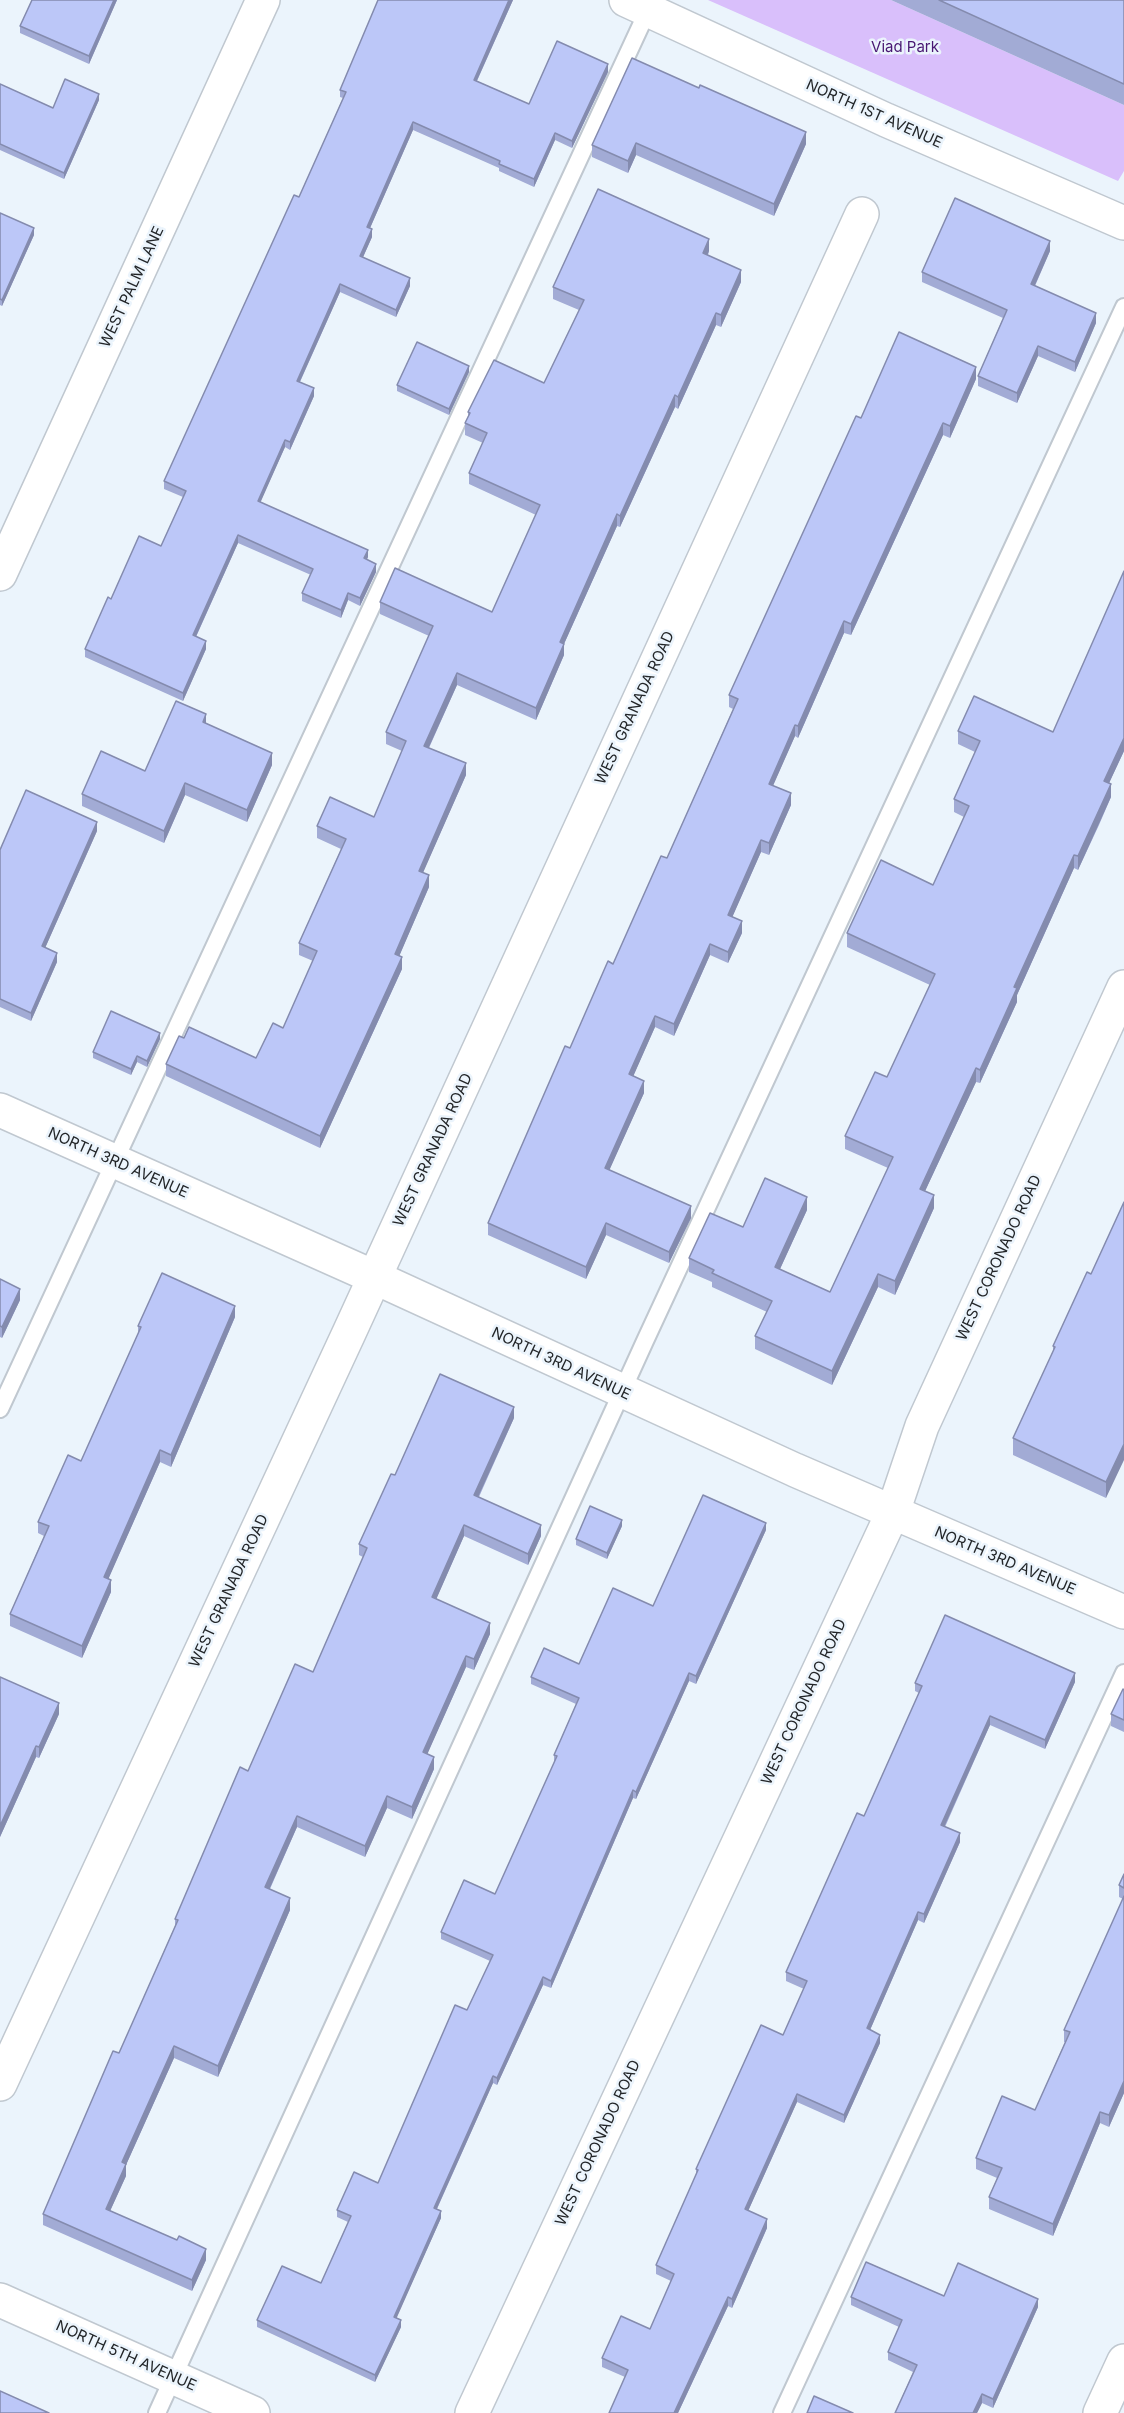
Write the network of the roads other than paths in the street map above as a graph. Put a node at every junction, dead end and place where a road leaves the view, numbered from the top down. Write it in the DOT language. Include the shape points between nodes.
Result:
graph roads {
  1 [pos="263,0"];
  2 [pos="637,5"];
  3 [pos="862,214"];
  4 [pos="1124,224"];
  5 [pos="1124,307"];
  6 [pos="0,574"];
  7 [pos="1124,987"];
  8 [pos="0,1110"];
  9 [pos="114,1162"];
  10 [pos="375,1277"];
  11 [pos="621,1392"];
  12 [pos="0,1409"];
  13 [pos="893,1512"];
  14 [pos="1124,1612"];
  15 [pos="1124,1673"];
  16 [pos="0,2084"];
  17 [pos="0,2300"];
  18 [pos="1124,2361"];
  19 [pos="173,2378"];
  20 [pos="157,2413"];
  21 [pos="253,2413"];
  22 [pos="472,2413"];
  23 [pos="782,2413"];
  24 [pos="1100,2413"];
  1 -- 6 [label="street, WEST PALM LANE"];
  2 -- 4 [label="street, NORTH 1ST AVENUE"];
  2 -- 9 [label="lane"];
  3 -- 10 [label="street, WEST GRANADA ROAD"];
  5 -- 11 [label="lane"];
  7 -- 13 [label="street, WEST CORONADO ROAD" via="922,1426"];
  8 -- 9 [label="street, NORTH 3RD AVENUE"];
  9 -- 10 [label="street, NORTH 3RD AVENUE"];
  9 -- 12 [label="lane"];
  10 -- 11 [label="street, NORTH 3RD AVENUE"];
  10 -- 16 [label="street, WEST GRANADA ROAD"];
  11 -- 13 [label="street, NORTH 3RD AVENUE"];
  11 -- 19 [label="lane"];
  13 -- 14 [label="street, NORTH 3RD AVENUE"];
  13 -- 22 [label="street, WEST CORONADO ROAD"];
  15 -- 23 [label="lane"];
  17 -- 19 [label="street, NORTH 5TH AVENUE"];
  18 -- 24 [label="street"];
  19 -- 20 [label="lane"];
  19 -- 21 [label="street, NORTH 5TH AVENUE"];
}
